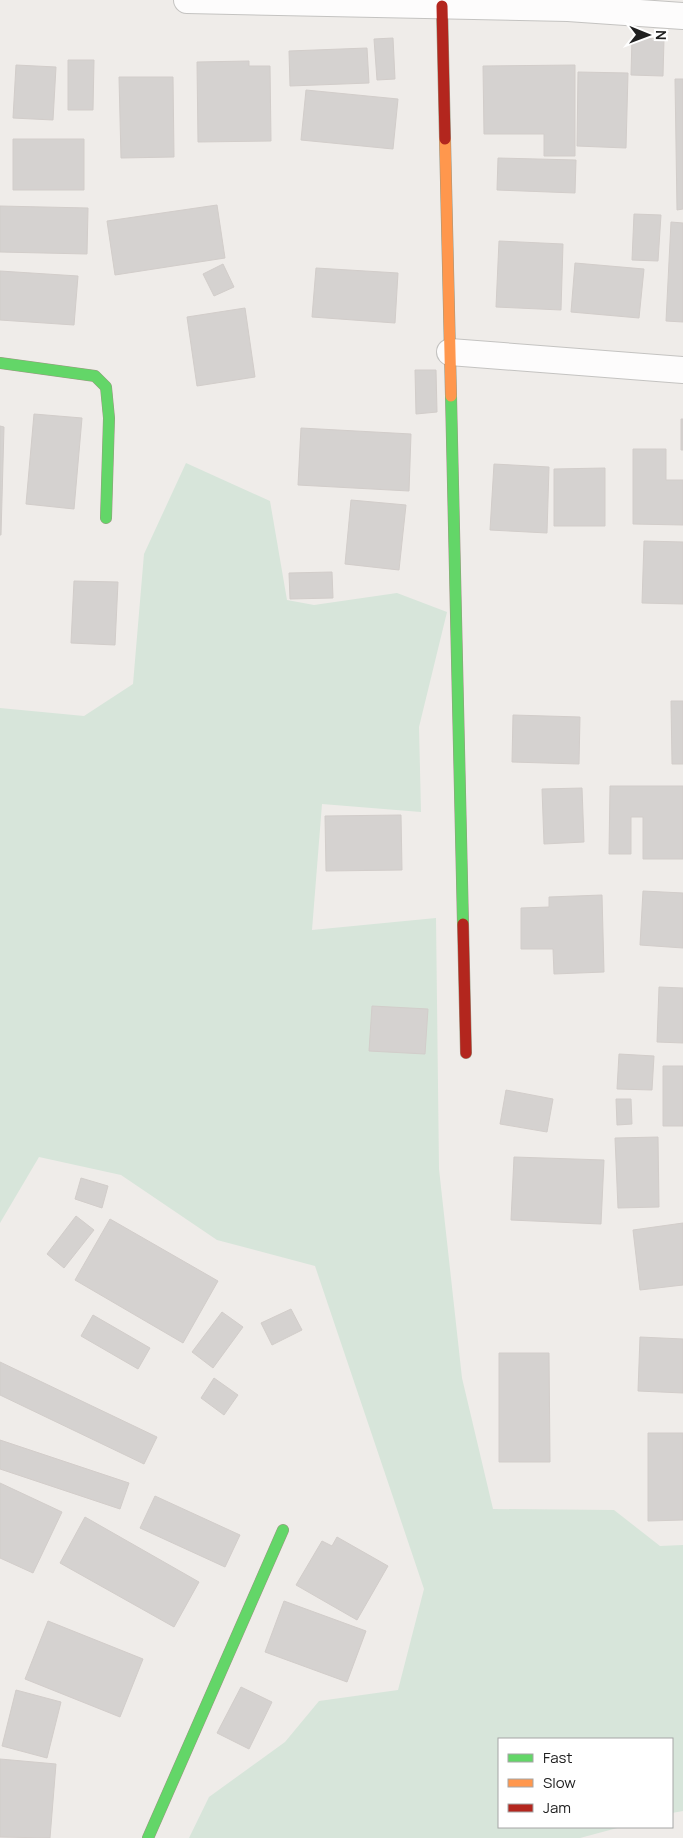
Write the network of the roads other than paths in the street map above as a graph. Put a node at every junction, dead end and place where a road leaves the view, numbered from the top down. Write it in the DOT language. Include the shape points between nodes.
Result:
graph roads {
  1 [pos="186,0"];
  2 [pos="442,6"];
  3 [pos="683,16"];
  4 [pos="450,352"];
  5 [pos="0,363"];
  6 [pos="683,370"];
  7 [pos="106,518"];
  8 [pos="466,1053"];
  9 [pos="284,1530"];
  10 [pos="148,1838"];
  1 -- 2 [label="street"];
  2 -- 3 [label="street" via="568,8"];
  2 -- 4 [label="street"];
  4 -- 6 [label="street"];
  4 -- 8 [label="street"];
  5 -- 7 [label="street" via="95,376 106,387 110,418"];
  9 -- 10 [label="street"];
}
